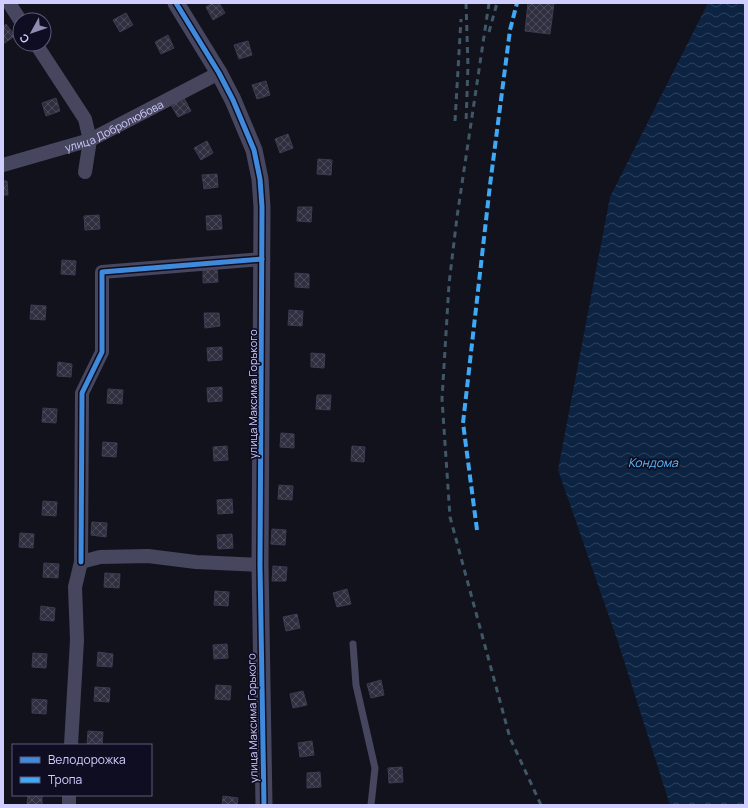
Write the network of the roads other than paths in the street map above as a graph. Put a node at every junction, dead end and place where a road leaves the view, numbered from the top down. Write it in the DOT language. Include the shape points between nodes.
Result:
graph roads {
  1 [pos="9,3"];
  2 [pos="176,3"];
  3 [pos="15,12"];
  4 [pos="41,52"];
  5 [pos="219,73"];
  6 [pos="90,140"];
  7 [pos="3,165"];
  8 [pos="85,172"];
  9 [pos="262,258"];
  10 [pos="81,562"];
  11 [pos="260,565"];
  12 [pos="353,644"];
  13 [pos="72,744"];
  14 [pos="264,805"];
  15 [pos="371,805"];
  1 -- 3 [label="street"];
  2 -- 5 [label="street, улица Максима Горького"];
  4 -- 6 [label="street" via="85,119"];
  5 -- 6 [label="street, улица Добролюбова"];
  5 -- 9 [label="street, улица Максима Горького" via="254,150 260,179"];
  6 -- 7 [label="street, улица Добролюбова"];
  6 -- 8 [label="street"];
  9 -- 10 [label="street" via="102,272 102,352 82,393"];
  9 -- 11 [label="street, улица Максима Горького"];
  10 -- 11 [label="street" via="100,557 148,556 196,562"];
  10 -- 13 [label="street" via="75,586 77,640"];
  11 -- 14 [label="street, улица Максима Горького"];
  12 -- 15 [label="lane" via="356,685 375,768"];
}
